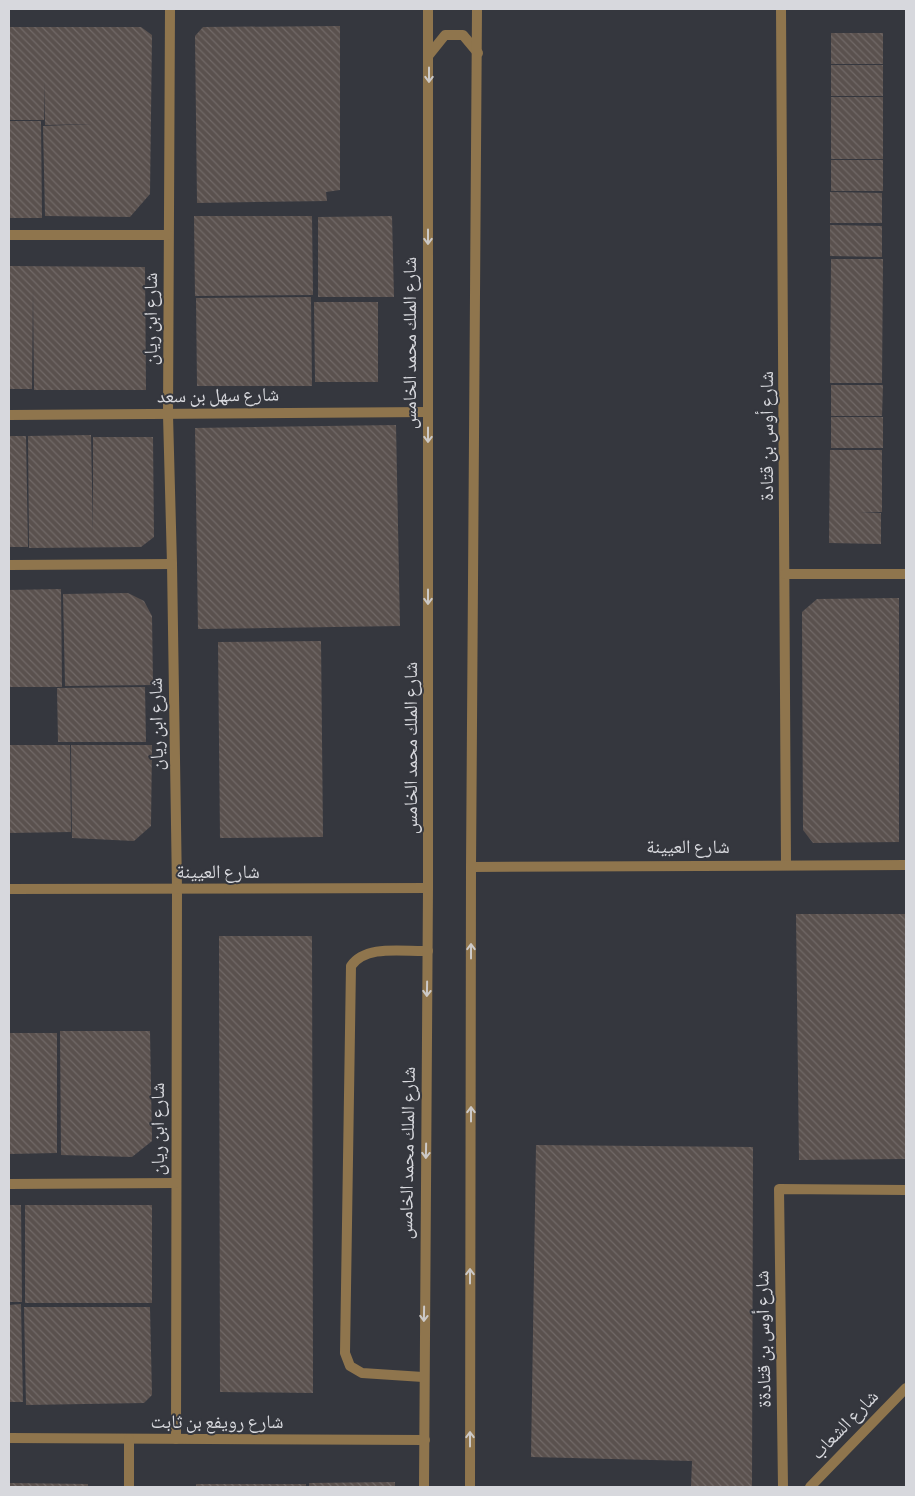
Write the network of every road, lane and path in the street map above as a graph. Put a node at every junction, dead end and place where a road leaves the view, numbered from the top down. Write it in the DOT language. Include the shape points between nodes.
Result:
graph roads {
  1 [pos="170,9"];
  2 [pos="428,9"];
  3 [pos="477,9"];
  4 [pos="781,9"];
  5 [pos="478,53"];
  6 [pos="429,55"];
  7 [pos="9,235"];
  8 [pos="168,235"];
  9 [pos="428,412"];
  10 [pos="168,414"];
  11 [pos="9,415"];
  12 [pos="172,564"];
  13 [pos="9,565"];
  14 [pos="785,574"];
  15 [pos="906,574"];
  16 [pos="786,864"];
  17 [pos="906,865"];
  18 [pos="471,867"];
  19 [pos="428,888"];
  20 [pos="9,889"];
  21 [pos="177,889"];
  22 [pos="428,951"];
  23 [pos="176,1183"];
  24 [pos="9,1184"];
  25 [pos="906,1190"];
  26 [pos="423,1376"];
  27 [pos="906,1388"];
  28 [pos="9,1438"];
  29 [pos="129,1439"];
  30 [pos="176,1439"];
  31 [pos="425,1440"];
  32 [pos="129,1487"];
  33 [pos="424,1487"];
  34 [pos="470,1487"];
  35 [pos="783,1487"];
  36 [pos="810,1487"];
  1 -- 8 [label="street, شارع ابن ريان"];
  2 -- 6 [label="street, شارع الملك محمد الخامس"];
  3 -- 5 [label="street"];
  4 -- 14 [label="street, شارع أوس بن قتادة"];
  5 -- 6 [label="street" via="463,35 445,35"];
  5 -- 18 [label="street"];
  6 -- 9 [label="street, شارع الملك محمد الخامس, one-way"];
  7 -- 8 [label="street"];
  8 -- 10 [label="street, شارع ابن ريان"];
  9 -- 10 [label="street, شارع سهل بن سعد"];
  9 -- 19 [label="street, شارع الملك محمد الخامس, one-way"];
  10 -- 11 [label="street, شارع سهل بن سعد"];
  10 -- 12 [label="street, شارع ابن ريان"];
  12 -- 13 [label="street"];
  12 -- 21 [label="street, شارع ابن ريان"];
  14 -- 15 [label="street"];
  14 -- 16 [label="street, شارع أوس بن قتادة"];
  16 -- 17 [label="street, شارع العيينة"];
  16 -- 18 [label="street, شارع العيينة"];
  34 -- 18 [label="street, one-way"];
  19 -- 21 [label="street, شارع العيينة"];
  19 -- 22 [label="street, شارع الملك محمد الخامس"];
  20 -- 21 [label="street, شارع العيينة"];
  21 -- 23 [label="street, شارع ابن ريان"];
  22 -- 26 [label="street, شارع الملك محمد الخامس, one-way"];
  22 -- 26 [label="street" via="368,952 357,957 351,966 345,1353 350,1366 362,1373"];
  23 -- 24 [label="street"];
  23 -- 30 [label="street, شارع ابن ريان"];
  25 -- 35 [label="street, شارع أوس بن قتادةة" via="779,1190"];
  26 -- 31 [label="street, شارع الملك محمد الخامس"];
  27 -- 36 [label="street, شارع الشعاب"];
  28 -- 29 [label="street, شارع رويفع بن ثابت"];
  29 -- 30 [label="street, شارع رويفع بن ثابت"];
  29 -- 32 [label="street"];
  30 -- 31 [label="street, شارع رويفع بن ثابت"];
  31 -- 33 [label="street, شارع الملك محمد الخامس"];
}
